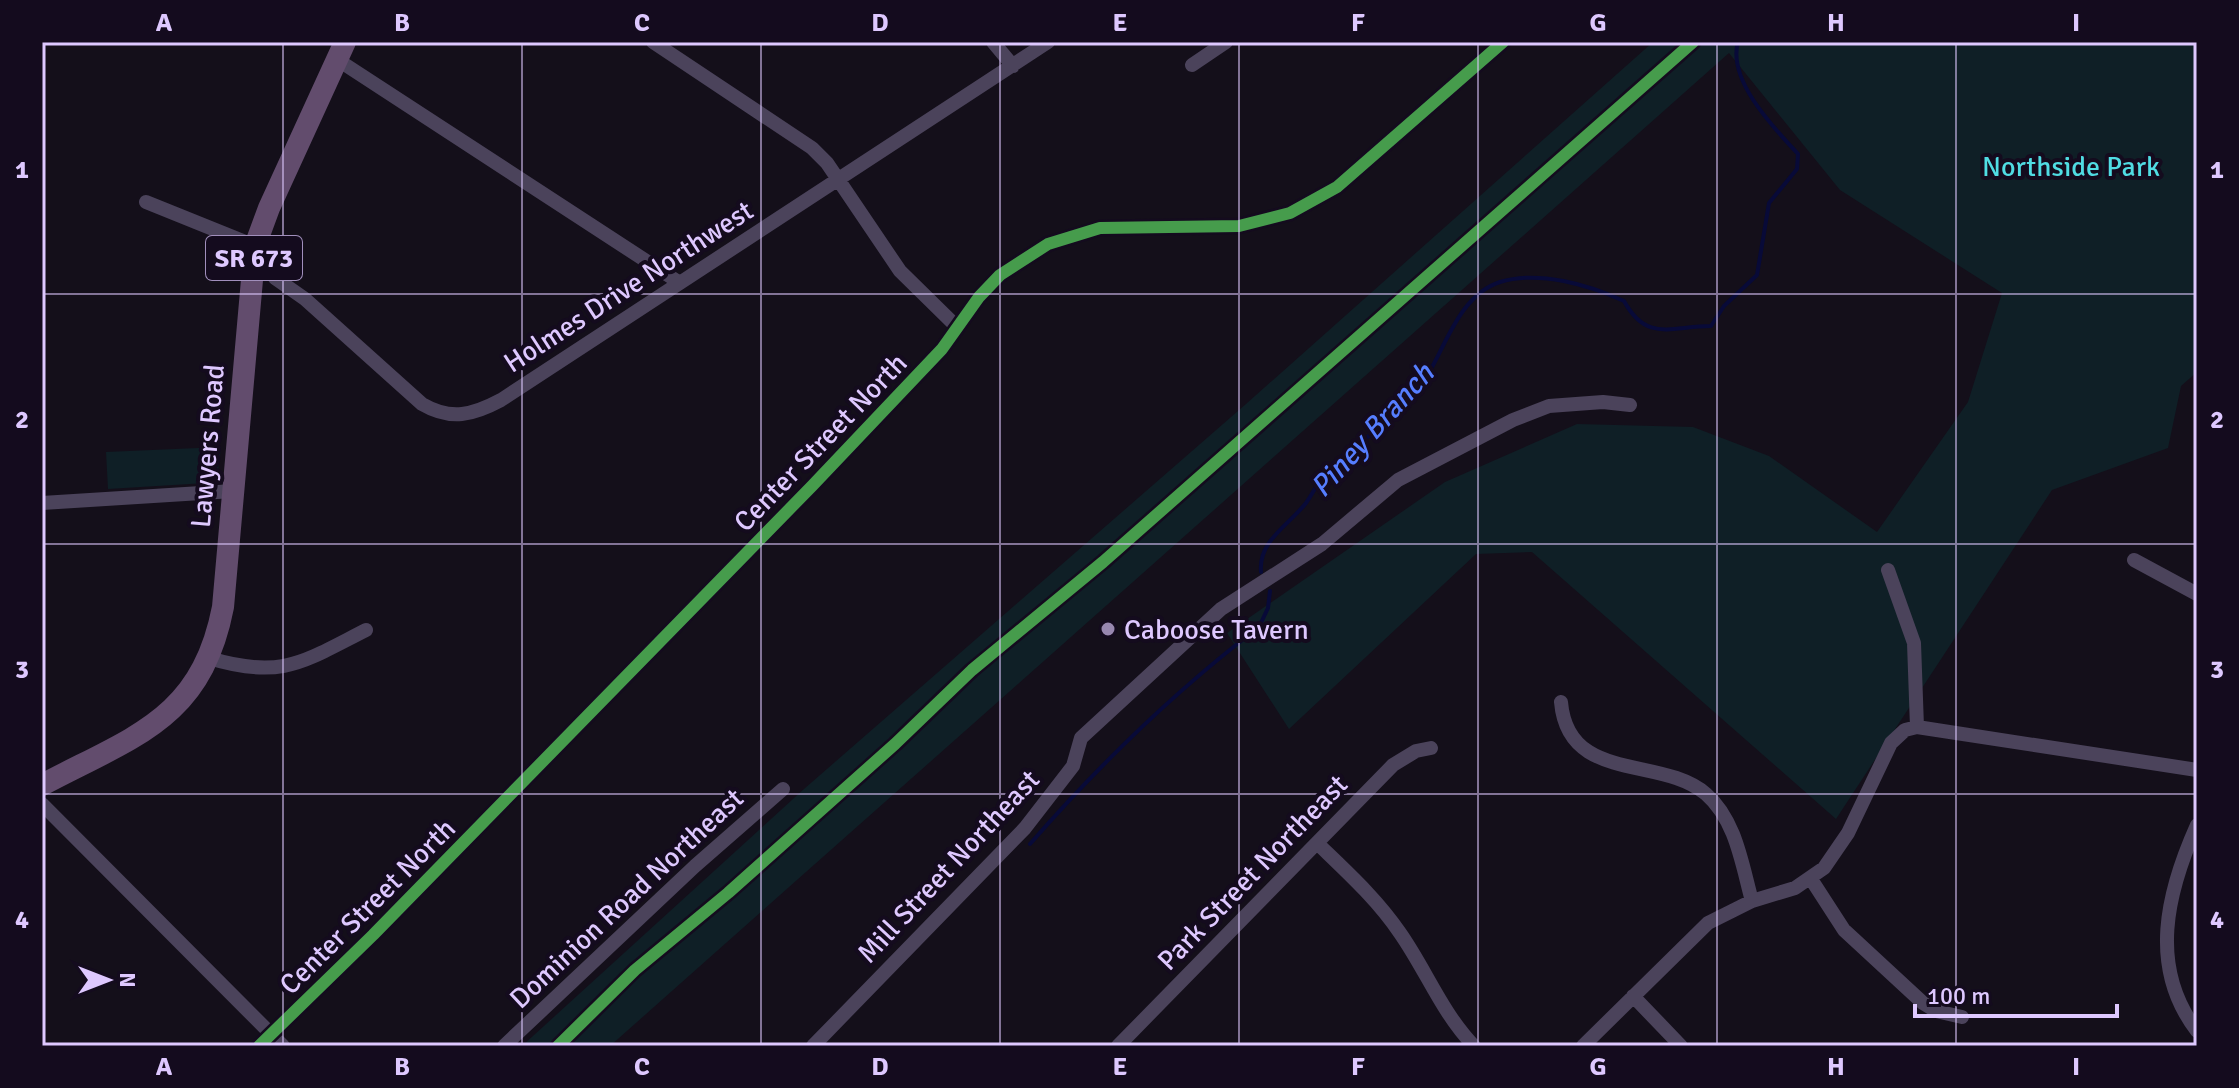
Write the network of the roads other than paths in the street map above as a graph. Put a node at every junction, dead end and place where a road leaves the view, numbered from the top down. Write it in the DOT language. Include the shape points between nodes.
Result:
graph roads {
  1 [pos="653,42"];
  2 [pos="993,42"];
  3 [pos="1048,42"];
  4 [pos="1226,42"];
  5 [pos="1503,42"];
  6 [pos="342,51"];
  7 [pos="1192,65"];
  8 [pos="1013,66"];
  9 [pos="839,180"];
  10 [pos="146,202"];
  11 [pos="255,246"];
  12 [pos="680,283"];
  13 [pos="957,327"];
  14 [pos="1630,405"];
  15 [pos="233,491"];
  16 [pos="42,503"];
  17 [pos="2134,560"];
  18 [pos="1888,570"];
  19 [pos="2197,594"];
  20 [pos="366,630"];
  21 [pos="209,658"];
  22 [pos="1561,702"];
  23 [pos="1917,727"];
  24 [pos="1431,748"];
  25 [pos="2197,770"];
  26 [pos="42,785"];
  27 [pos="783,789"];
  28 [pos="42,804"];
  29 [pos="2197,825"];
  30 [pos="1317,843"];
  31 [pos="1811,879"];
  32 [pos="1752,901"];
  33 [pos="1633,996"];
  34 [pos="1962,1017"];
  35 [pos="2197,1031"];
  36 [pos="271,1035"];
  37 [pos="1127,1043"];
  38 [pos="259,1046"];
  39 [pos="283,1046"];
  40 [pos="504,1046"];
  41 [pos="813,1046"];
  42 [pos="1474,1046"];
  43 [pos="1583,1046"];
  44 [pos="1681,1046"];
  1 -- 9 [label="street" via="803,140"];
  2 -- 8 [label="street"];
  3 -- 8 [label="street, Holmes Drive Northwest"];
  4 -- 7 [label="street"];
  5 -- 13 [label="street, Center Street North" via="1315,201 1239,226 1127,225 1073,234 1000,275"];
  6 -- 11 [label="main road, Lawyers Road / SR 673"];
  6 -- 12 [label="street"];
  8 -- 9 [label="street, Holmes Drive Northwest"];
  9 -- 12 [label="street, Holmes Drive Northwest"];
  9 -- 13 [label="street" via="900,271"];
  10 -- 11 [label="street"];
  11 -- 12 [label="street, Holmes Drive Northwest" via="275,278 422,404 450,415 479,412 501,400"];
  11 -- 15 [label="main road, Lawyers Road / SR 673"];
  13 -- 36 [label="street, Center Street North" via="774,526"];
  14 -- 41 [label="street, Mill Street Northeast" via="1549,406 1513,420 1398,480 1322,544 1221,609 1081,738 1073,766 1025,828"];
  15 -- 16 [label="street"];
  15 -- 21 [label="main road, Lawyers Road / SR 673" via="223,607"];
  17 -- 19 [label="street"];
  18 -- 23 [label="street" via="1914,643"];
  20 -- 21 [label="street" via="286,667 252,669"];
  21 -- 26 [label="main road, Lawyers Road / SR 673" via="194,687 168,715"];
  22 -- 32 [label="street" via="1572,735 1597,757 1679,778 1712,800 1732,832"];
  23 -- 25 [label="street"];
  23 -- 31 [label="street" via="1891,743 1834,857"];
  24 -- 30 [label="street, Park Street Northeast" via="1393,765"];
  27 -- 40 [label="street, Dominion Road Northeast"];
  28 -- 36 [label="street"];
  29 -- 35 [label="street" via="2171,889 2166,937 2173,984"];
  30 -- 37 [label="street, Park Street Northeast"];
  30 -- 42 [label="street" via="1392,922 1453,1022"];
  31 -- 32 [label="street"];
  31 -- 34 [label="street" via="1844,930 1923,1003"];
  32 -- 33 [label="street" via="1708,923"];
  33 -- 43 [label="street"];
  33 -- 44 [label="street"];
  36 -- 38 [label="street, Center Street North"];
  36 -- 39 [label="street"];
}
